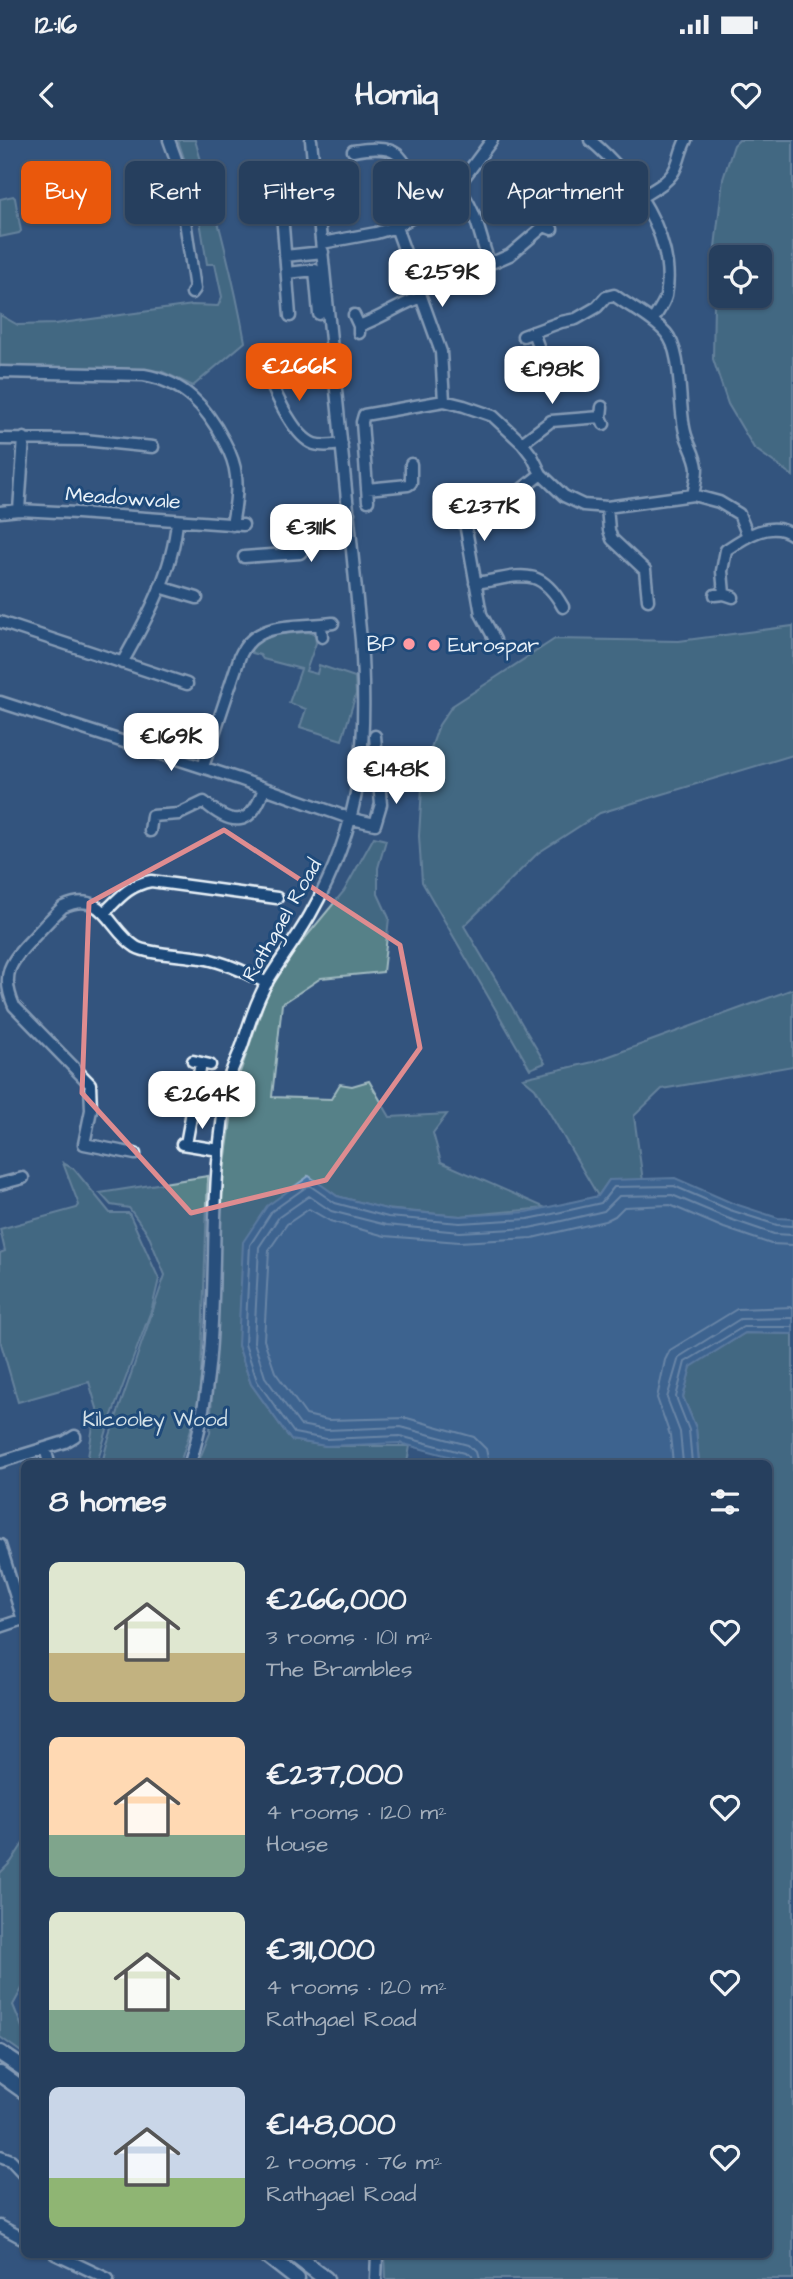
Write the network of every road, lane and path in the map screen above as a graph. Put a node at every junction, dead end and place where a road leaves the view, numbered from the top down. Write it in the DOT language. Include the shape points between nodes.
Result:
graph roads {
  1 [pos="169,140"];
  2 [pos="311,140"];
  3 [pos="590,140"];
  4 [pos="686,140"];
  5 [pos="490,141"];
  6 [pos="359,147"];
  7 [pos="313,161"];
  8 [pos="401,161"];
  9 [pos="613,161"];
  10 [pos="469,170"];
  11 [pos="648,193"];
  12 [pos="469,201"];
  13 [pos="648,212"];
  14 [pos="283,224"];
  15 [pos="320,224"];
  16 [pos="401,224"];
  17 [pos="547,224"];
  18 [pos="396,227"];
  19 [pos="323,248"];
  20 [pos="285,256"];
  21 [pos="287,273"];
  22 [pos="192,293"];
  23 [pos="421,296"];
  24 [pos="319,314"];
  25 [pos="290,316"];
  26 [pos="354,316"];
  27 [pos="653,320"];
  28 [pos="538,346"];
  29 [pos="260,360"];
  30 [pos="0,372"];
  31 [pos="444,401"];
  32 [pos="602,416"];
  33 [pos="24,438"];
  34 [pos="0,439"];
  35 [pos="522,443"];
  36 [pos="342,444"];
  37 [pos="153,447"];
  38 [pos="411,464"];
  39 [pos="541,474"];
  40 [pos="367,489"];
  41 [pos="693,495"];
  42 [pos="368,501"];
  43 [pos="607,507"];
  44 [pos="19,510"];
  45 [pos="0,512"];
  46 [pos="349,513"];
  47 [pos="177,521"];
  48 [pos="793,535"];
  49 [pos="748,536"];
  50 [pos="253,543"];
  51 [pos="475,583"];
  52 [pos="160,587"];
  53 [pos="636,592"];
  54 [pos="724,595"];
  55 [pos="197,598"];
  56 [pos="562,607"];
  57 [pos="0,622"];
  58 [pos="333,623"];
  59 [pos="321,625"];
  60 [pos="502,625"];
  61 [pos="322,637"];
  62 [pos="122,663"];
  63 [pos="187,684"];
  64 [pos="0,702"];
  65 [pos="375,736"];
  66 [pos="203,767"];
  67 [pos="264,788"];
  68 [pos="352,819"];
  69 [pos="150,831"];
  70 [pos="271,893"];
  71 [pos="104,913"];
  72 [pos="267,983"];
  73 [pos="201,1063"];
  74 [pos="219,1150"];
  75 [pos="135,1154"];
  76 [pos="23,1178"];
  77 [pos="0,1184"];
  78 [pos="75,1437"];
  79 [pos="45,1448"];
  80 [pos="48,1460"];
  81 [pos="191,1460"];
  82 [pos="0,1462"];
  83 [pos="0,1545"];
  84 [pos="21,1610"];
  85 [pos="21,1620"];
  86 [pos="0,1627"];
  87 [pos="0,2053"];
  88 [pos="21,2068"];
  89 [pos="0,2074"];
  90 [pos="21,2089"];
  91 [pos="0,2156"];
  92 [pos="21,2171"];
  93 [pos="0,2226"];
  94 [pos="21,2236"];
  95 [pos="63,2258"];
  96 [pos="270,2258"];
  97 [pos="298,2258"];
  98 [pos="377,2258"];
  99 [pos="108,2279"];
  100 [pos="297,2279"];
  101 [pos="326,2279"];
  102 [pos="376,2279"];
  1 -- 22 [label="street" via="189,202 185,221"];
  2 -- 7 [label="street, Rathgael Road"];
  3 -- 9 [label="street"];
  4 -- 11 [label="street" via="675,170"];
  5 -- 10 [label="street"];
  6 -- 8 [label="street" via="389,151"];
  12 -- 17 [label="street" via="488,259 494,262 548,228"];
  13 -- 27 [label="street" via="667,263 665,298"];
  14 -- 20 [label="street"];
  15 -- 19 [label="street, Rathgael Road"];
  16 -- 18 [label="street"];
  18 -- 19 [label="street"];
  18 -- 23 [label="street"];
  19 -- 20 [label="street"];
  19 -- 36 [label="street, Rathgael Road"];
  20 -- 21 [label="street"];
  21 -- 24 [label="street" via="315,270"];
  21 -- 25 [label="street"];
  23 -- 26 [label="street" via="359,329"];
  23 -- 31 [label="street" via="440,352"];
  27 -- 28 [label="street" via="614,295 576,318 528,334"];
  27 -- 41 [label="street" via="674,346 685,433 696,458"];
  29 -- 36 [label="street" via="302,437 319,445"];
  30 -- 47 [label="street, Meadowvale" via="144,375 163,379 196,399 209,414 232,460 237,525"];
  31 -- 35 [label="street" via="493,416"];
  31 -- 40 [label="street" via="365,415"];
  32 -- 35 [label="street" via="551,421"];
  33 -- 34 [label="street"];
  33 -- 37 [label="street"];
  33 -- 44 [label="street"];
  35 -- 39 [label="street"];
  36 -- 46 [label="street, Rathgael Road"];
  38 -- 40 [label="street" via="416,485"];
  39 -- 43 [label="street" via="564,496 583,505"];
  39 -- 51 [label="street" via="512,497 465,523"];
  40 -- 42 [label="street"];
  41 -- 43 [label="street"];
  41 -- 49 [label="street" via="739,514"];
  43 -- 53 [label="street" via="612,539 645,570 647,596"];
  44 -- 45 [label="street, Meadowvale"];
  44 -- 47 [label="street, Meadowvale"];
  46 -- 50 [label="street" via="309,517 307,546 300,553 249,557"];
  46 -- 68 [label="street, Rathgael Road" via="364,674 363,743"];
  47 -- 52 [label="street"];
  48 -- 49 [label="street" via="772,527"];
  49 -- 54 [label="street" via="726,550"];
  51 -- 56 [label="street" via="527,576 560,591"];
  51 -- 60 [label="street" via="481,614 493,635"];
  52 -- 55 [label="street"];
  52 -- 62 [label="street"];
  57 -- 62 [label="street"];
  58 -- 59 [label="street"];
  59 -- 61 [label="street"];
  59 -- 66 [label="street" via="274,628 248,642"];
  62 -- 63 [label="street"];
  64 -- 66 [label="street"];
  65 -- 68 [label="street" via="381,804 375,824"];
  66 -- 67 [label="street"];
  67 -- 68 [label="street"];
  67 -- 69 [label="street" via="261,813 231,820 204,802 179,814 152,816"];
  68 -- 72 [label="street, Rathgael Road" via="310,917"];
  70 -- 71 [label="street" via="151,881 129,887"];
  71 -- 72 [label="street" via="135,946 210,960"];
  71 -- 75 [label="street" via="86,901 63,906 14,958 6,977 8,995 90,1083 91,1110 84,1144"];
  72 -- 74 [label="street, Rathgael Road" via="227,1085"];
  73 -- 74 [label="street" via="183,1144"];
  74 -- 81 [label="street, Rathgael Road" via="211,1359 200,1433"];
  76 -- 77 [label="street"];
  78 -- 79 [label="street"];
  79 -- 80 [label="street"];
  79 -- 82 [label="street"];
  83 -- 84 [label="street"];
  85 -- 86 [label="street"];
  87 -- 88 [label="highway"];
  89 -- 90 [label="highway"];
  91 -- 92 [label="street"];
  93 -- 94 [label="street"];
  95 -- 99 [label="street"];
  96 -- 100 [label="highway"];
  97 -- 101 [label="highway"];
  98 -- 102 [label="street"];
}
